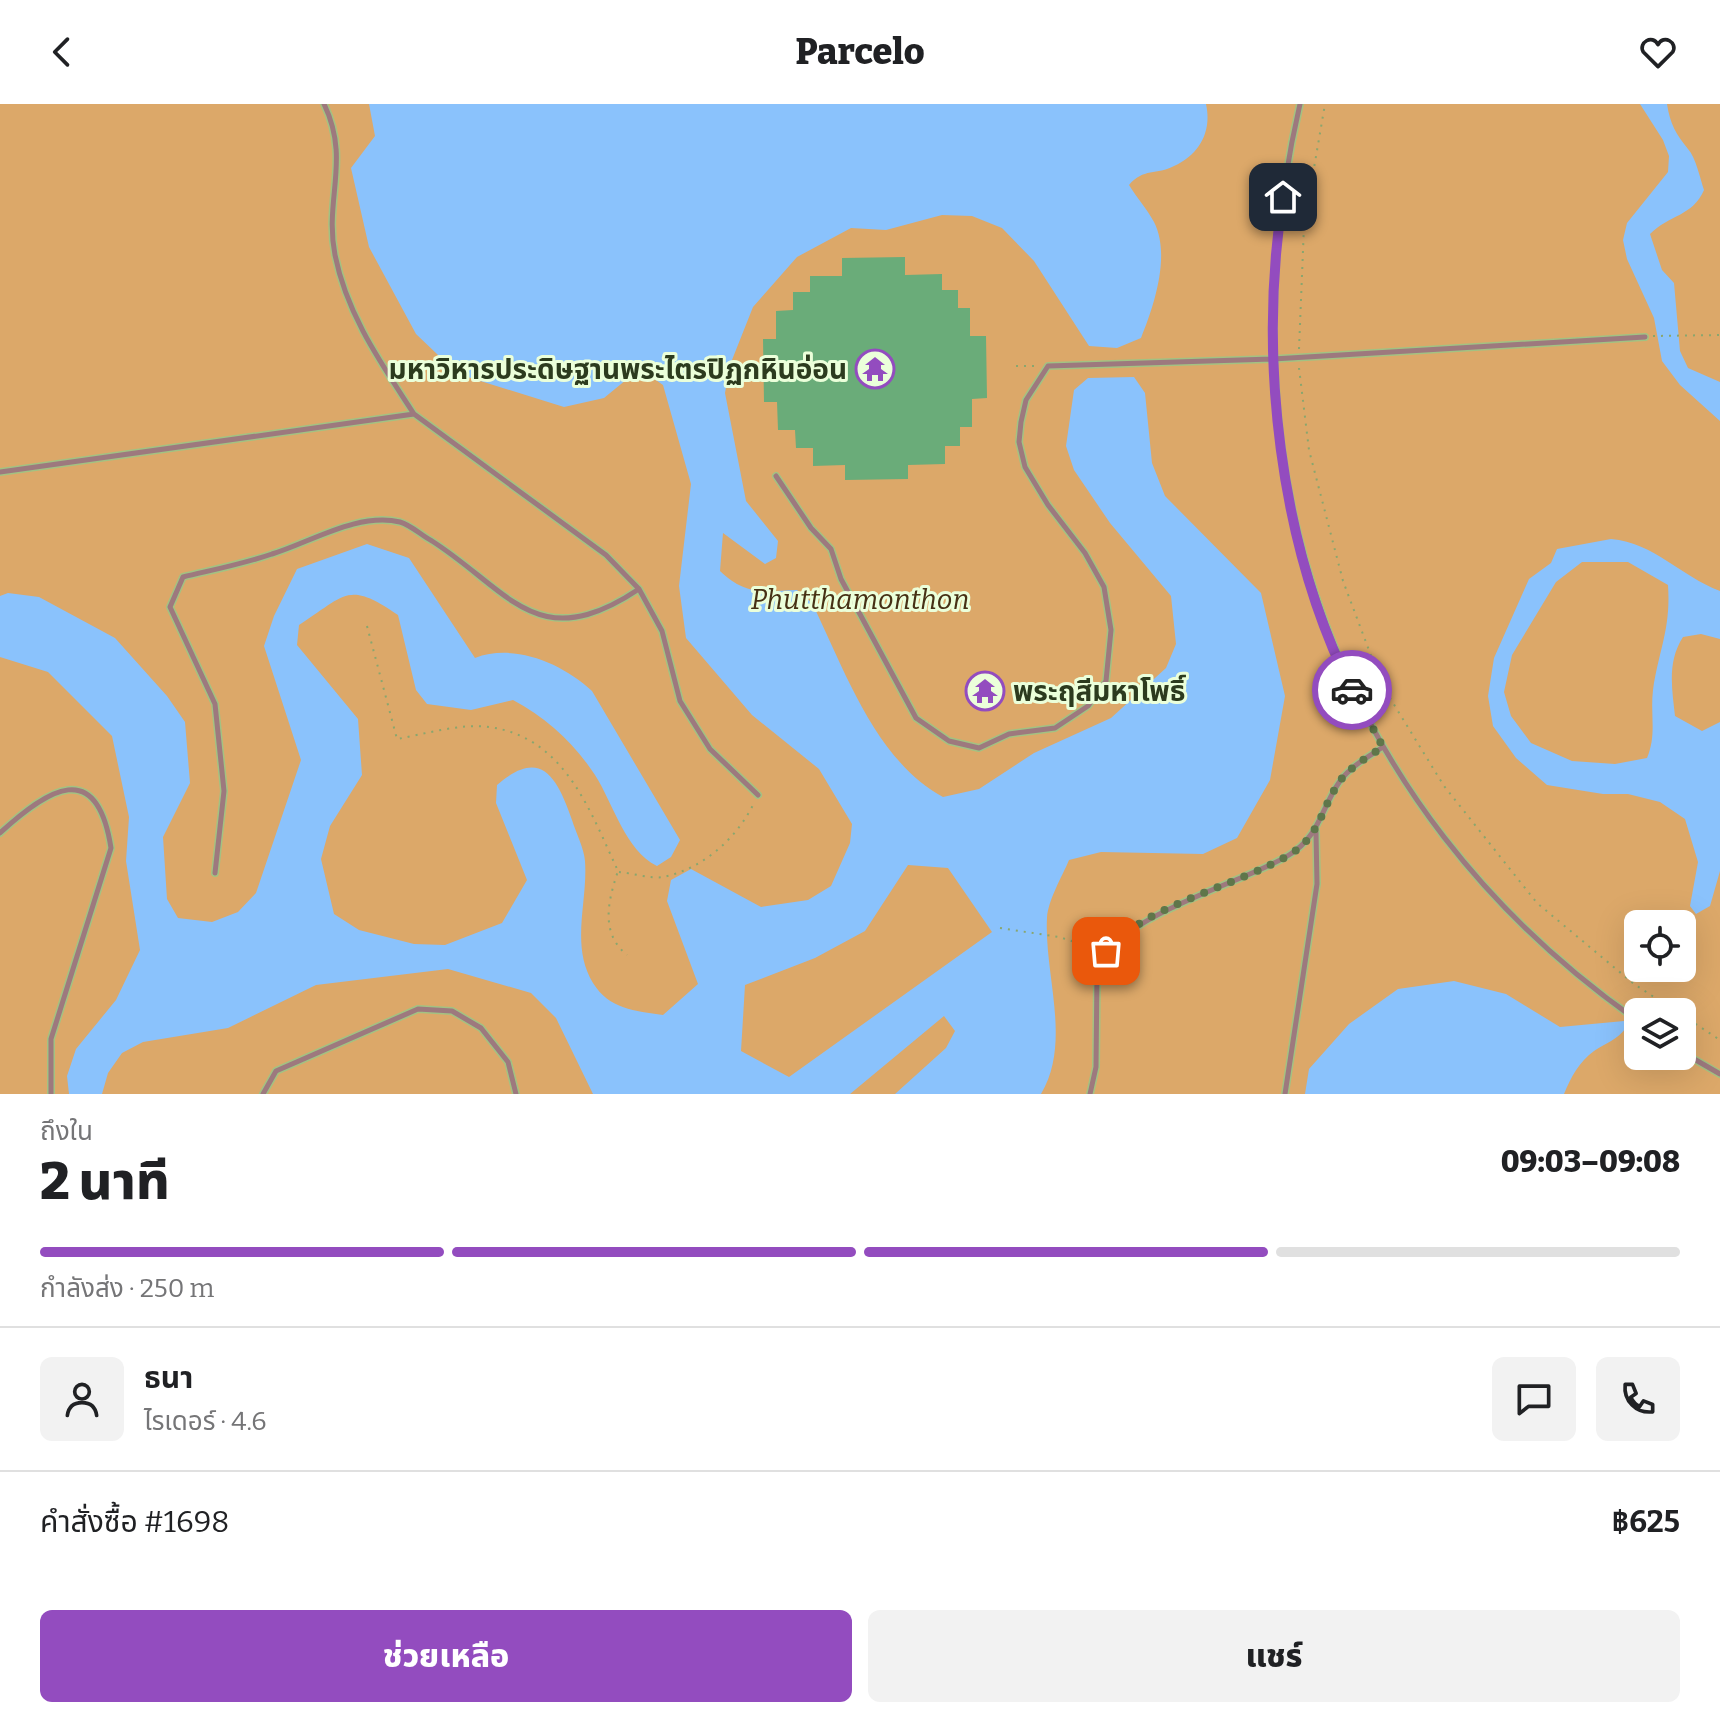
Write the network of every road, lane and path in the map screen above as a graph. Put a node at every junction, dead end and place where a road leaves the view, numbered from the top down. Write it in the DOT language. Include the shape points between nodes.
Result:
graph roads {
  1 [pos="324,104"];
  2 [pos="1300,104"];
  3 [pos="1325,104"];
  4 [pos="1720,335"];
  5 [pos="1645,337"];
  6 [pos="1298,358"];
  7 [pos="1273,359"];
  8 [pos="1016,366"];
  9 [pos="1048,366"];
  10 [pos="414,414"];
  11 [pos="0,472"];
  12 [pos="776,476"];
  13 [pos="639,589"];
  14 [pos="367,626"];
  15 [pos="1383,747"];
  16 [pos="758,795"];
  17 [pos="1316,832"];
  18 [pos="0,833"];
  19 [pos="618,871"];
  20 [pos="215,873"];
  21 [pos="1000,928"];
  22 [pos="1106,951"];
  23 [pos="627,955"];
  24 [pos="1656,998"];
  25 [pos="1624,1010"];
  26 [pos="1696,1024"];
  27 [pos="1720,1040"];
  28 [pos="1696,1060"];
  29 [pos="1720,1074"];
  30 [pos="51,1094"];
  31 [pos="263,1094"];
  32 [pos="516,1094"];
  33 [pos="1090,1094"];
  34 [pos="1285,1094"];
  1 -- 10 [label="lane" via="336,129 339,167 333,200 335,254 360,330"];
  2 -- 7 [label="lane" via="1279,223"];
  3 -- 6 [label="path" via="1304,226"];
  4 -- 5 [label="path"];
  5 -- 6 [label="lane"];
  6 -- 7 [label="lane"];
  6 -- 24 [label="path" via="1309,450 1343,581 1382,685 1444,786 1537,903"];
  7 -- 9 [label="lane"];
  7 -- 15 [label="lane" via="1284,467 1301,547 1350,686"];
  8 -- 9 [label="path"];
  9 -- 12 [label="lane" via="1026,400 1019,442 1025,467 1104,587 1111,630 1106,681 1088,706 1055,728 1009,734 979,748 949,741 916,718 841,579 831,549"];
  10 -- 11 [label="lane"];
  10 -- 13 [label="lane" via="606,555"];
  13 -- 16 [label="lane" via="662,631 680,701 710,749"];
  13 -- 20 [label="lane" via="584,615 549,618 510,603 448,551 402,522 365,521 270,555 183,577 170,607 215,704 220,748 224,791"];
  14 -- 19 [label="path" via="397,739 488,727 520,736 562,763"];
  15 -- 17 [label="lane" via="1339,782"];
  15 -- 25 [label="lane" via="1459,858 1559,959"];
  16 -- 19 [label="path" via="741,828 703,861 662,877"];
  17 -- 22 [label="lane" via="1288,856 1168,909"];
  17 -- 34 [label="lane" via="1317,884"];
  18 -- 30 [label="lane" via="30,806 66,789 86,792 106,815 111,848 51,1039"];
  19 -- 23 [label="path" via="606,906 614,945"];
  21 -- 22 [label="path"];
  22 -- 33 [label="lane" via="1097,973 1096,1067"];
  26 -- 27 [label="path"];
  28 -- 29 [label="lane"];
  31 -- 32 [label="lane" via="276,1071 418,1009 452,1011 481,1028 508,1062"];
}
